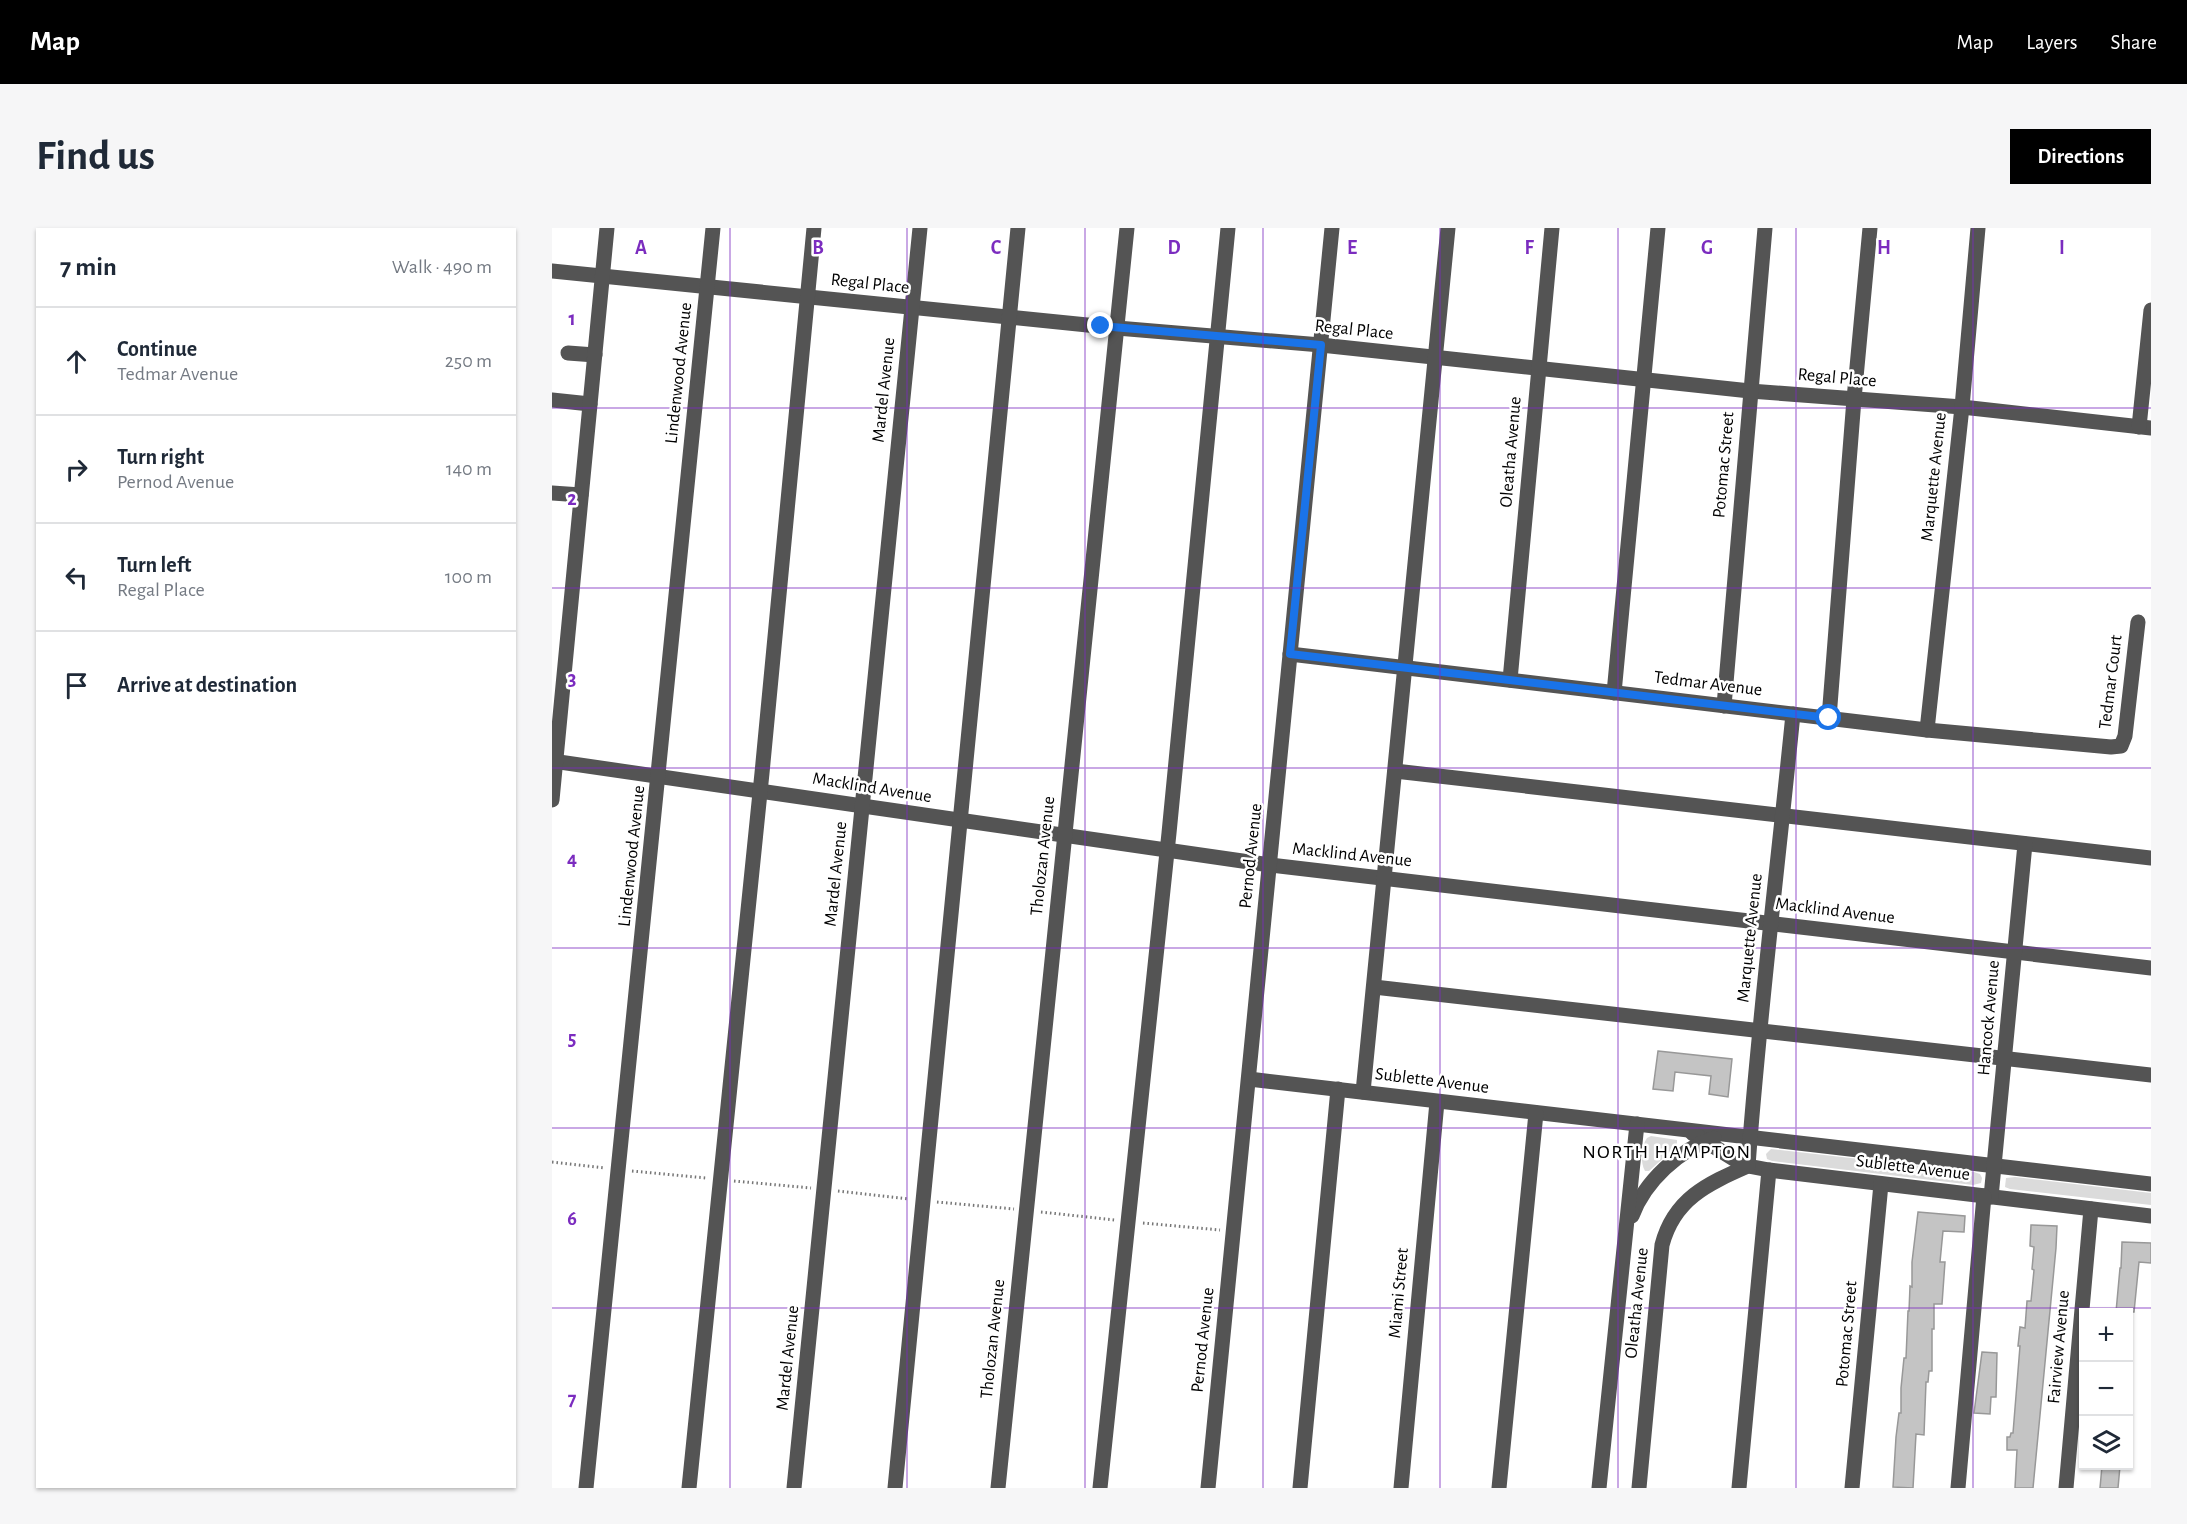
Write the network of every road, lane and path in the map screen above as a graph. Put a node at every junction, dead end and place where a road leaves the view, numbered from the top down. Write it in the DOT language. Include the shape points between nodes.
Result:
graph roads {
  1 [pos="607,228"];
  2 [pos="713,228"];
  3 [pos="814,228"];
  4 [pos="920,228"];
  5 [pos="1018,228"];
  6 [pos="1127,228"];
  7 [pos="1228,228"];
  8 [pos="1332,228"];
  9 [pos="1448,228"];
  10 [pos="1552,228"];
  11 [pos="1658,228"];
  12 [pos="1765,228"];
  13 [pos="1870,228"];
  14 [pos="1978,228"];
  15 [pos="552,271"];
  16 [pos="602,277"];
  17 [pos="707,288"];
  18 [pos="807,298"];
  19 [pos="911,308"];
  20 [pos="2151,309"];
  21 [pos="1010,317"];
  22 [pos="1117,328"];
  23 [pos="1217,337"];
  24 [pos="1321,345"];
  25 [pos="568,353"];
  26 [pos="595,355"];
  27 [pos="1436,359"];
  28 [pos="1539,369"];
  29 [pos="1643,380"];
  30 [pos="1750,391"];
  31 [pos="1854,399"];
  32 [pos="552,400"];
  33 [pos="590,404"];
  34 [pos="1962,407"];
  35 [pos="2145,428"];
  36 [pos="552,493"];
  37 [pos="581,495"];
  38 [pos="2138,622"];
  39 [pos="1290,654"];
  40 [pos="1405,668"];
  41 [pos="1510,680"];
  42 [pos="1614,693"];
  43 [pos="1724,706"];
  44 [pos="1793,714"];
  45 [pos="1829,718"];
  46 [pos="1927,730"];
  47 [pos="2121,746"];
  48 [pos="554,761"];
  49 [pos="1395,771"];
  50 [pos="659,776"];
  51 [pos="760,790"];
  52 [pos="552,800"];
  53 [pos="863,806"];
  54 [pos="1784,817"];
  55 [pos="962,821"];
  56 [pos="1064,836"];
  57 [pos="2025,844"];
  58 [pos="1167,851"];
  59 [pos="2151,858"];
  60 [pos="1270,865"];
  61 [pos="1384,878"];
  62 [pos="1770,923"];
  63 [pos="2015,951"];
  64 [pos="2151,968"];
  65 [pos="1374,987"];
  66 [pos="1759,1030"];
  67 [pos="2004,1058"];
  68 [pos="2151,1076"];
  69 [pos="1249,1079"];
  70 [pos="1338,1089"];
  71 [pos="1363,1092"];
  72 [pos="1437,1102"];
  73 [pos="1536,1113"];
  74 [pos="1637,1124"];
  75 [pos="1681,1129"];
  76 [pos="1732,1135"];
  77 [pos="1750,1137"];
  78 [pos="1707,1140"];
  79 [pos="552,1162"];
  80 [pos="1994,1165"];
  81 [pos="1748,1166"];
  82 [pos="610,1168"];
  83 [pos="1769,1170"];
  84 [pos="1881,1184"];
  85 [pos="2151,1184"];
  86 [pos="1988,1196"];
  87 [pos="2091,1209"];
  88 [pos="2151,1216"];
  89 [pos="1625,1239"];
  90 [pos="586,1488"];
  91 [pos="689,1488"];
  92 [pos="794,1488"];
  93 [pos="895,1488"];
  94 [pos="998,1488"];
  95 [pos="1100,1488"];
  96 [pos="1208,1488"];
  97 [pos="1300,1488"];
  98 [pos="1401,1488"];
  99 [pos="1499,1488"];
  100 [pos="1599,1488"];
  101 [pos="1639,1488"];
  102 [pos="1739,1488"];
  103 [pos="1852,1488"];
  104 [pos="1958,1488"];
  105 [pos="2066,1488"];
  1 -- 16 [label="street"];
  2 -- 17 [label="street, Lindenwood Avenue"];
  3 -- 18 [label="street"];
  4 -- 19 [label="street, Mardel Avenue"];
  5 -- 21 [label="street"];
  6 -- 22 [label="street, Tholozan Avenue"];
  7 -- 23 [label="street"];
  8 -- 24 [label="street, Pernod Avenue"];
  9 -- 27 [label="street"];
  10 -- 28 [label="street, Oleatha Avenue"];
  11 -- 29 [label="street"];
  12 -- 30 [label="street, Potomac Street"];
  13 -- 31 [label="street"];
  14 -- 34 [label="street, Marquette Avenue"];
  15 -- 16 [label="street, Regal Place"];
  16 -- 17 [label="street, Regal Place"];
  16 -- 26 [label="street"];
  17 -- 18 [label="street, Regal Place"];
  17 -- 50 [label="street, Lindenwood Avenue"];
  18 -- 19 [label="street, Regal Place"];
  18 -- 51 [label="street"];
  19 -- 21 [label="street, Regal Place"];
  19 -- 53 [label="street, Mardel Avenue"];
  20 -- 35 [label="street"];
  21 -- 22 [label="street, Regal Place"];
  21 -- 55 [label="street"];
  22 -- 23 [label="street, Regal Place"];
  22 -- 56 [label="street, Tholozan Avenue"];
  23 -- 24 [label="street, Regal Place"];
  23 -- 58 [label="street"];
  24 -- 27 [label="street, Regal Place"];
  24 -- 39 [label="street, Pernod Avenue"];
  25 -- 26 [label="street"];
  26 -- 33 [label="street"];
  27 -- 28 [label="street, Regal Place"];
  27 -- 40 [label="street"];
  28 -- 29 [label="street, Regal Place"];
  28 -- 41 [label="street, Oleatha Avenue"];
  29 -- 30 [label="street, Regal Place"];
  29 -- 42 [label="street"];
  30 -- 31 [label="street, Regal Place"];
  30 -- 43 [label="street, Potomac Street"];
  31 -- 34 [label="street, Regal Place"];
  31 -- 45 [label="street"];
  32 -- 33 [label="street"];
  33 -- 37 [label="street"];
  34 -- 35 [label="street, Regal Place"];
  34 -- 46 [label="street, Marquette Avenue"];
  36 -- 37 [label="street"];
  37 -- 48 [label="street"];
  38 -- 47 [label="street, Tedmar Court"];
  39 -- 40 [label="street, Tedmar Avenue"];
  39 -- 60 [label="street, Pernod Avenue"];
  40 -- 41 [label="street, Tedmar Avenue"];
  40 -- 49 [label="street"];
  41 -- 42 [label="street, Tedmar Avenue"];
  42 -- 43 [label="street, Tedmar Avenue"];
  43 -- 44 [label="street, Tedmar Avenue"];
  44 -- 45 [label="street, Tedmar Avenue"];
  44 -- 54 [label="street, Marquette Avenue"];
  45 -- 46 [label="street, Tedmar Avenue"];
  46 -- 47 [label="street, Tedmar Avenue"];
  48 -- 50 [label="street, Macklind Avenue"];
  48 -- 52 [label="street"];
  49 -- 54 [label="street"];
  49 -- 61 [label="street"];
  50 -- 51 [label="street, Macklind Avenue"];
  50 -- 90 [label="street, Lindenwood Avenue"];
  51 -- 53 [label="street, Macklind Avenue"];
  51 -- 91 [label="street"];
  53 -- 55 [label="street, Macklind Avenue"];
  53 -- 92 [label="street, Mardel Avenue"];
  54 -- 57 [label="street"];
  54 -- 62 [label="street, Marquette Avenue"];
  55 -- 56 [label="street, Macklind Avenue"];
  55 -- 93 [label="street"];
  56 -- 58 [label="street, Macklind Avenue"];
  56 -- 94 [label="street, Tholozan Avenue"];
  57 -- 59 [label="street"];
  57 -- 63 [label="street, Hancock Avenue"];
  58 -- 60 [label="street, Macklind Avenue"];
  58 -- 95 [label="street"];
  60 -- 61 [label="street, Macklind Avenue"];
  60 -- 69 [label="street, Pernod Avenue"];
  61 -- 62 [label="street, Macklind Avenue"];
  61 -- 65 [label="street"];
  62 -- 63 [label="street, Macklind Avenue"];
  62 -- 66 [label="street, Marquette Avenue"];
  63 -- 64 [label="street, Macklind Avenue"];
  63 -- 67 [label="street, Hancock Avenue"];
  65 -- 66 [label="street"];
  65 -- 71 [label="street"];
  66 -- 67 [label="street"];
  66 -- 77 [label="street, Marquette Avenue"];
  67 -- 68 [label="street"];
  67 -- 80 [label="street, Hancock Avenue"];
  69 -- 70 [label="street, Sublette Avenue"];
  69 -- 96 [label="street, Pernod Avenue"];
  70 -- 71 [label="street, Sublette Avenue"];
  70 -- 97 [label="street"];
  71 -- 72 [label="street, Sublette Avenue"];
  72 -- 73 [label="street, Sublette Avenue"];
  72 -- 98 [label="street, Miami Street"];
  73 -- 74 [label="street, Sublette Avenue"];
  73 -- 99 [label="street"];
  74 -- 75 [label="street, Sublette Avenue"];
  74 -- 89 [label="street, Oleatha Avenue"];
  75 -- 76 [label="street, Sublette Avenue"];
  75 -- 78 [label="street, Sublette Avenue"];
  76 -- 77 [label="street, Sublette Avenue"];
  76 -- 78 [label="street, Oleatha Avenue"];
  77 -- 80 [label="street, Sublette Avenue"];
  77 -- 81 [label="street, Marquette Avenue"];
  78 -- 81 [label="street, Sublette Avenue"];
  78 -- 89 [label="street, Oleatha Avenue" via="1671,1162 1646,1191 1633,1212"];
  79 -- 82 [label="path"];
  80 -- 85 [label="street, Sublette Avenue"];
  80 -- 86 [label="street, Hancock Avenue"];
  81 -- 83 [label="street, Sublette Avenue"];
  81 -- 101 [label="street, Oleatha Avenue" via="1718,1179 1687,1200 1667,1228 1662,1245"];
  83 -- 84 [label="street, Sublette Avenue"];
  83 -- 102 [label="street"];
  84 -- 86 [label="street, Sublette Avenue"];
  84 -- 103 [label="street, Potomac Street"];
  86 -- 87 [label="street, Sublette Avenue"];
  86 -- 104 [label="street, Hancock Avenue"];
  87 -- 88 [label="street, Sublette Avenue"];
  87 -- 105 [label="street, Fairview Avenue"];
  89 -- 100 [label="street, Oleatha Avenue"];
}
